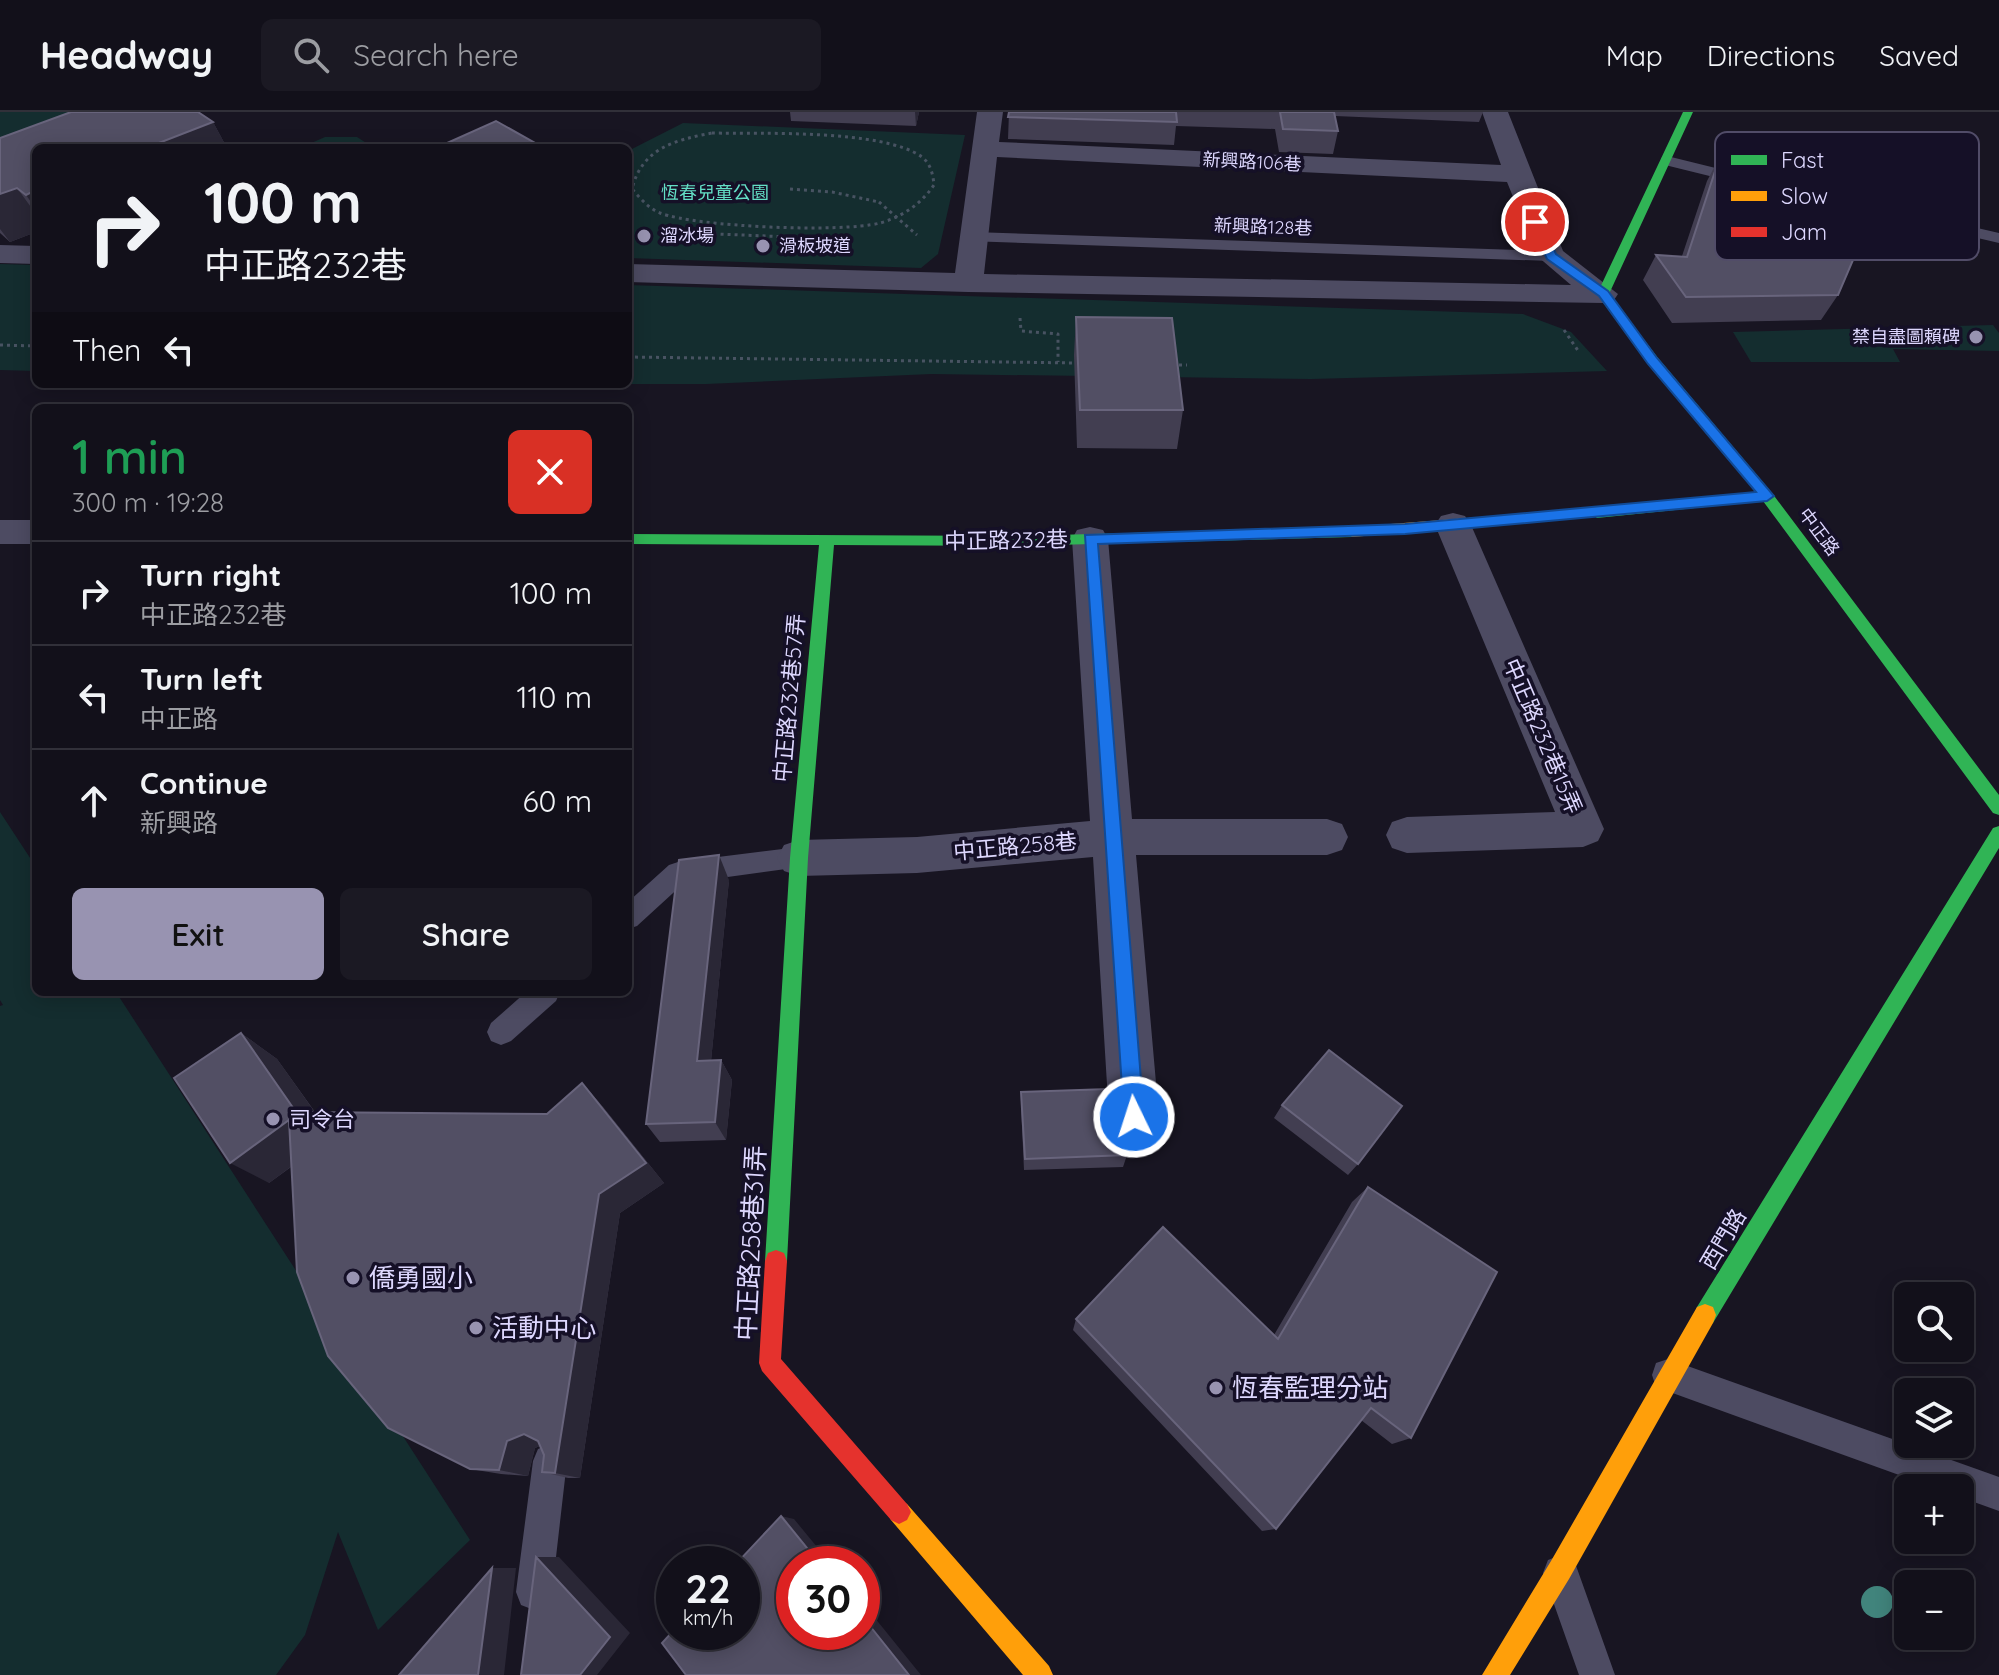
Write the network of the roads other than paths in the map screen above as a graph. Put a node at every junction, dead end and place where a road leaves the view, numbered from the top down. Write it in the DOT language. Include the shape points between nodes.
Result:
graph roads {
  1 [pos="990,112"];
  2 [pos="1495,112"];
  3 [pos="1688,112"];
  4 [pos="987,149"];
  5 [pos="1667,161"];
  6 [pos="1715,172"];
  7 [pos="1517,174"];
  8 [pos="1979,233"];
  9 [pos="973,237"];
  10 [pos="1999,238"];
  11 [pos="0,254"];
  12 [pos="32,255"];
  13 [pos="1551,256"];
  14 [pos="632,273"];
  15 [pos="968,283"];
  16 [pos="1603,294"];
  17 [pos="1767,496"];
  18 [pos="1453,525"];
  19 [pos="0,532"];
  20 [pos="32,532"];
  21 [pos="632,539"];
  22 [pos="1090,539"];
  23 [pos="827,542"];
  24 [pos="1999,808"];
  25 [pos="1999,833"];
  26 [pos="1407,835"];
  27 [pos="1114,837"];
  28 [pos="1327,837"];
  29 [pos="799,858"];
  30 [pos="632,914"];
  31 [pos="542,996"];
  32 [pos="501,1032"];
  33 [pos="1134,1117"];
  34 [pos="1668,1375"];
  35 [pos="550,1461"];
  36 [pos="1999,1494"];
  37 [pos="1560,1570"];
  38 [pos="529,1629"];
  39 [pos="1040,1675"];
  40 [pos="1495,1675"];
  41 [pos="1597,1675"];
  1 -- 4 [label="street"];
  2 -- 7 [label="street"];
  3 -- 5 [label="street"];
  4 -- 7 [label="street, 新興路106巷"];
  4 -- 9 [label="street"];
  5 -- 6 [label="lane"];
  5 -- 16 [label="street"];
  7 -- 13 [label="street"];
  8 -- 10 [label="lane"];
  9 -- 13 [label="lane, 新興路128巷"];
  9 -- 15 [label="street"];
  11 -- 12 [label="street"];
  13 -- 16 [label="street"];
  14 -- 15 [label="street"];
  15 -- 16 [label="street"];
  16 -- 17 [label="street, 中正路"];
  17 -- 18 [label="street, 中正路232巷"];
  17 -- 24 [label="street, 中正路"];
  18 -- 22 [label="street, 中正路232巷"];
  18 -- 26 [label="street, 中正路232巷15弄" via="1583,829"];
  19 -- 20 [label="street"];
  21 -- 23 [label="street, 中正路232巷"];
  22 -- 23 [label="street, 中正路232巷"];
  22 -- 27 [label="street"];
  23 -- 29 [label="street, 中正路232巷57弄"];
  25 -- 34 [label="street, 西門路"];
  27 -- 28 [label="street, 中正路258巷"];
  27 -- 29 [label="street, 中正路258巷" via="917,855"];
  27 -- 33 [label="street"];
  29 -- 30 [label="lane" via="678,873"];
  29 -- 39 [label="street, 中正路258巷31弄" via="770,1363"];
  31 -- 32 [label="lane"];
  34 -- 36 [label="lane"];
  34 -- 37 [label="street, 西門路"];
  35 -- 38 [label="lane"];
  37 -- 40 [label="street, 西門路"];
  37 -- 41 [label="lane"];
}
